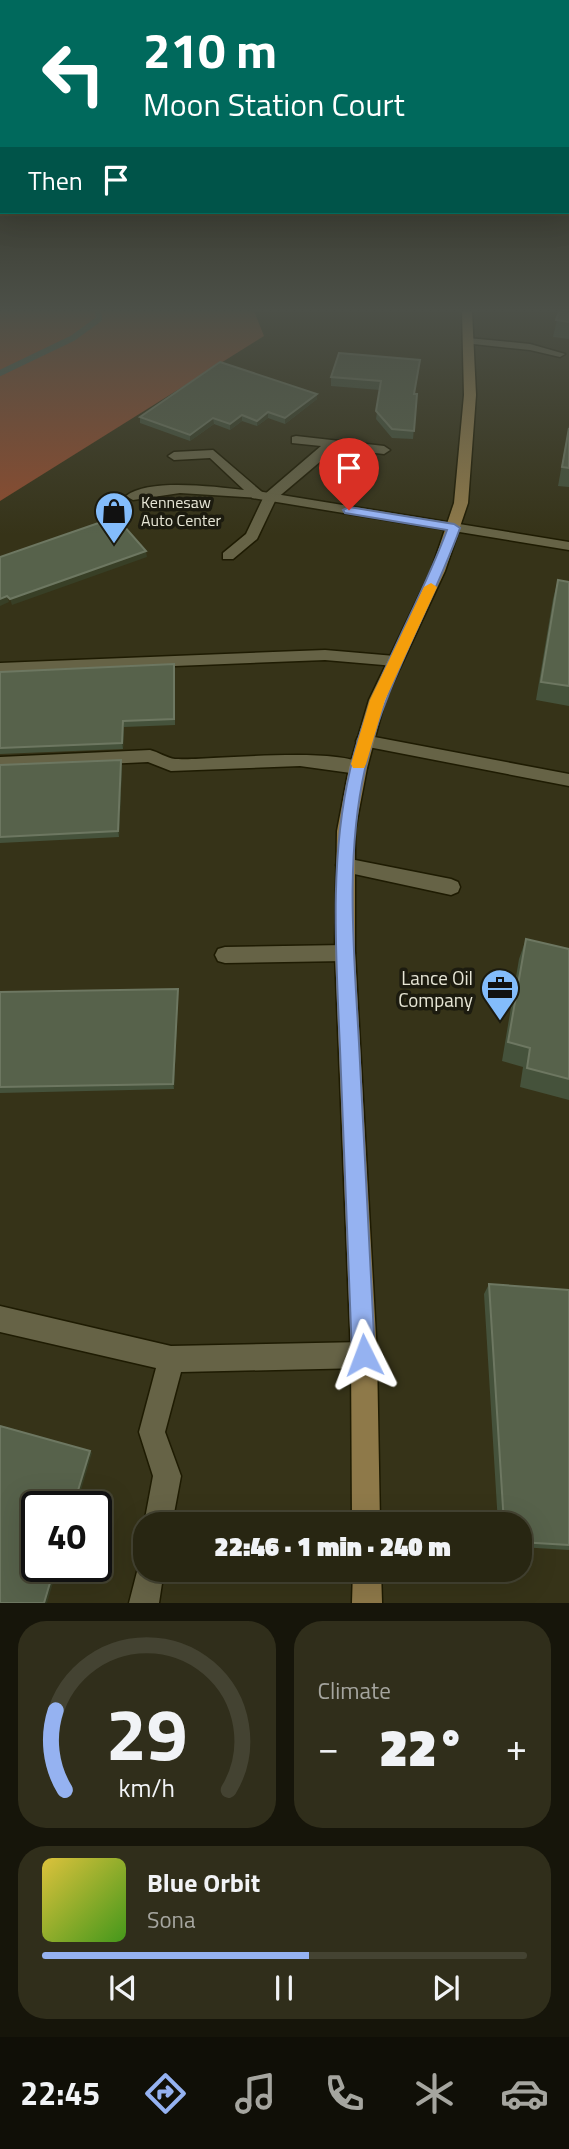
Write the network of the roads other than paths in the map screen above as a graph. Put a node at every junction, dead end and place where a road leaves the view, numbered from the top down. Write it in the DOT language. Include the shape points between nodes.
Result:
graph roads {
  1 [pos="470,386"];
  2 [pos="296,440"];
  3 [pos="328,444"];
  4 [pos="384,450"];
  5 [pos="174,456"];
  6 [pos="133,496"];
  7 [pos="264,496"];
  8 [pos="454,528"];
  9 [pos="569,546"];
  10 [pos="228,556"];
  11 [pos="394,661"];
  12 [pos="0,668"];
  13 [pos="364,741"];
  14 [pos="0,763"];
  15 [pos="358,768"];
  16 [pos="569,780"];
  17 [pos="345,865"];
  18 [pos="451,887"];
  19 [pos="345,953"];
  20 [pos="225,955"];
  21 [pos="0,1319"];
  22 [pos="364,1355"];
  23 [pos="171,1359"];
  24 [pos="160,1512"];
  25 [pos="366,1512"];
  26 [pos="148,1582"];
  27 [pos="367,1582"];
  28 [pos="144,1603"];
  29 [pos="367,1603"];
  1 -- 8 [label="street" via="461,503"];
  2 -- 3 [label="street"];
  3 -- 4 [label="street"];
  3 -- 7 [label="street" via="324,452"];
  5 -- 7 [label="street" via="214,454"];
  6 -- 7 [label="street" via="161,489"];
  7 -- 8 [label="street"];
  7 -- 10 [label="street" via="252,536"];
  8 -- 9 [label="street"];
  8 -- 11 [label="street"];
  11 -- 12 [label="street" via="325,655"];
  11 -- 13 [label="street"];
  13 -- 15 [label="street"];
  13 -- 16 [label="street"];
  14 -- 15 [label="street" via="150,756 171,765 300,760"];
  15 -- 17 [label="street" via="346,831"];
  17 -- 18 [label="street"];
  17 -- 19 [label="street"];
  19 -- 20 [label="street"];
  19 -- 22 [label="street"];
  21 -- 23 [label="street"];
  22 -- 23 [label="street"];
  22 -- 25 [label="street"];
  23 -- 24 [label="street" via="152,1432 167,1476"];
  26 -- 28 [label="street"];
  27 -- 29 [label="street"];
}
